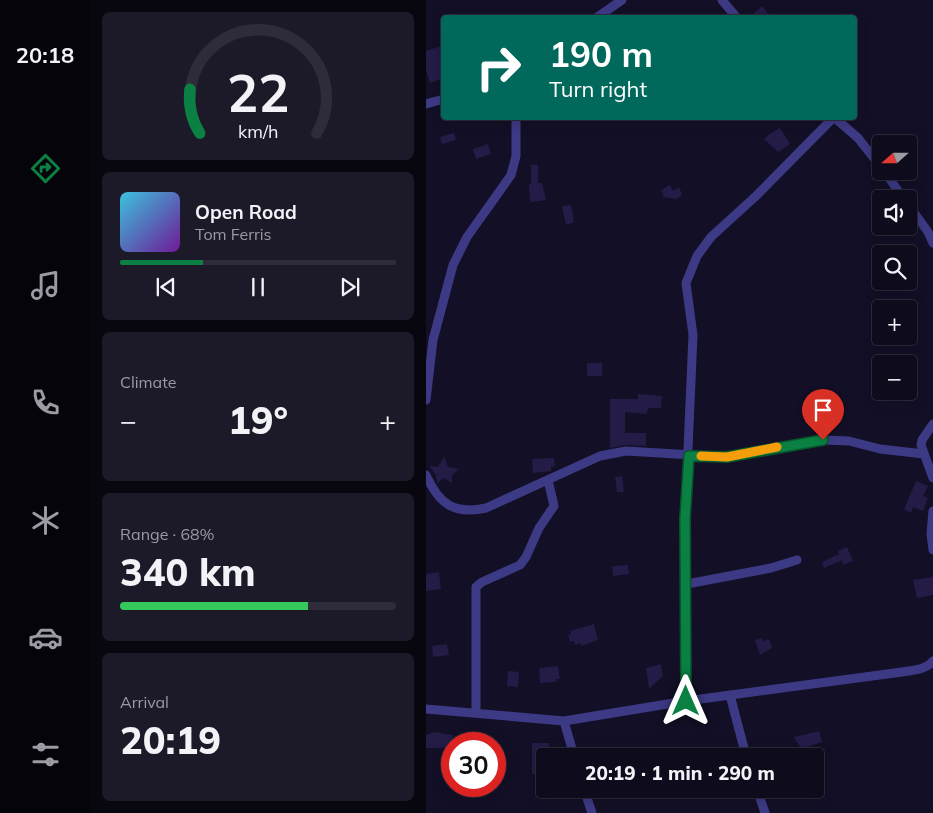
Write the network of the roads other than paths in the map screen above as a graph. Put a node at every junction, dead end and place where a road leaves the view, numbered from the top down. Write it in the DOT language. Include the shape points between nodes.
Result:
graph roads {
  1 [pos="622,0"];
  2 [pos="722,0"];
  3 [pos="600,15"];
  4 [pos="734,15"];
  5 [pos="441,100"];
  6 [pos="426,104"];
  7 [pos="516,120"];
  8 [pos="832,120"];
  9 [pos="836,120"];
  10 [pos="872,156"];
  11 [pos="917,217"];
  12 [pos="933,243"];
  13 [pos="426,400"];
  14 [pos="933,424"];
  15 [pos="924,454"];
  16 [pos="689,456"];
  17 [pos="426,475"];
  18 [pos="933,478"];
  19 [pos="548,480"];
  20 [pos="933,511"];
  21 [pos="933,550"];
  22 [pos="797,560"];
  23 [pos="687,584"];
  24 [pos="933,661"];
  25 [pos="730,696"];
  26 [pos="686,701"];
  27 [pos="426,710"];
  28 [pos="476,712"];
  29 [pos="564,721"];
  30 [pos="572,748"];
  31 [pos="744,748"];
  32 [pos="587,798"];
  33 [pos="760,798"];
  34 [pos="592,813"];
  35 [pos="765,813"];
  1 -- 3 [label="street"];
  2 -- 4 [label="street"];
  5 -- 6 [label="street"];
  7 -- 13 [label="street" via="516,156 511,175 467,237 450,274 433,340"];
  8 -- 16 [label="street" via="711,237 697,256 686,282 693,335 689,378"];
  9 -- 10 [label="street" via="858,138"];
  11 -- 12 [label="street"];
  14 -- 15 [label="street" via="922,440"];
  15 -- 16 [label="street" via="880,449 849,441 823,440 727,457"];
  15 -- 18 [label="street"];
  16 -- 19 [label="street" via="626,451 600,456"];
  16 -- 23 [label="street" via="685,518"];
  17 -- 19 [label="street" via="433,492 449,507 470,512"];
  19 -- 28 [label="street" via="554,506 520,566 476,587"];
  20 -- 21 [label="street"];
  22 -- 23 [label="street"];
  23 -- 26 [label="street"];
  24 -- 25 [label="street" via="920,669"];
  25 -- 26 [label="street"];
  25 -- 31 [label="street"];
  26 -- 29 [label="street"];
  27 -- 28 [label="street"];
  28 -- 29 [label="street"];
  29 -- 30 [label="street"];
  32 -- 34 [label="street"];
  33 -- 35 [label="street"];
}
